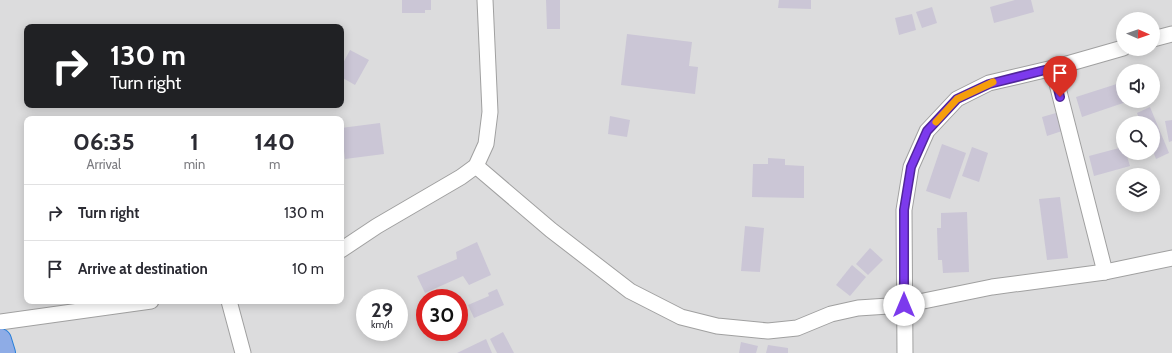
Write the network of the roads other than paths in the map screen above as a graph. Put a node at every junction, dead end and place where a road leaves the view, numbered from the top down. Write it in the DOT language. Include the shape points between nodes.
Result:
graph roads {
  1 [pos="484,0"];
  2 [pos="1172,34"];
  3 [pos="1160,37"];
  4 [pos="1116,50"];
  5 [pos="1053,68"];
  6 [pos="476,166"];
  7 [pos="344,248"];
  8 [pos="1172,258"];
  9 [pos="1106,272"];
  10 [pos="129,304"];
  11 [pos="229,304"];
  12 [pos="904,305"];
  13 [pos="0,322"];
  14 [pos="0,340"];
  15 [pos="4,353"];
  16 [pos="243,353"];
  17 [pos="905,353"];
  1 -- 6 [label="street" via="490,112 486,144"];
  2 -- 3 [label="street"];
  4 -- 5 [label="street"];
  5 -- 9 [label="street"];
  5 -- 12 [label="street" via="989,84 957,99 927,131 911,167 904,210"];
  6 -- 7 [label="street"];
  6 -- 12 [label="street" via="551,230 630,291 681,317 717,326 768,331 797,328 831,314 858,308"];
  8 -- 9 [label="street"];
  9 -- 12 [label="street" via="992,287"];
  10 -- 13 [label="street"];
  11 -- 16 [label="street"];
  12 -- 17 [label="street"];
  14 -- 15 [label="highway"];
}
